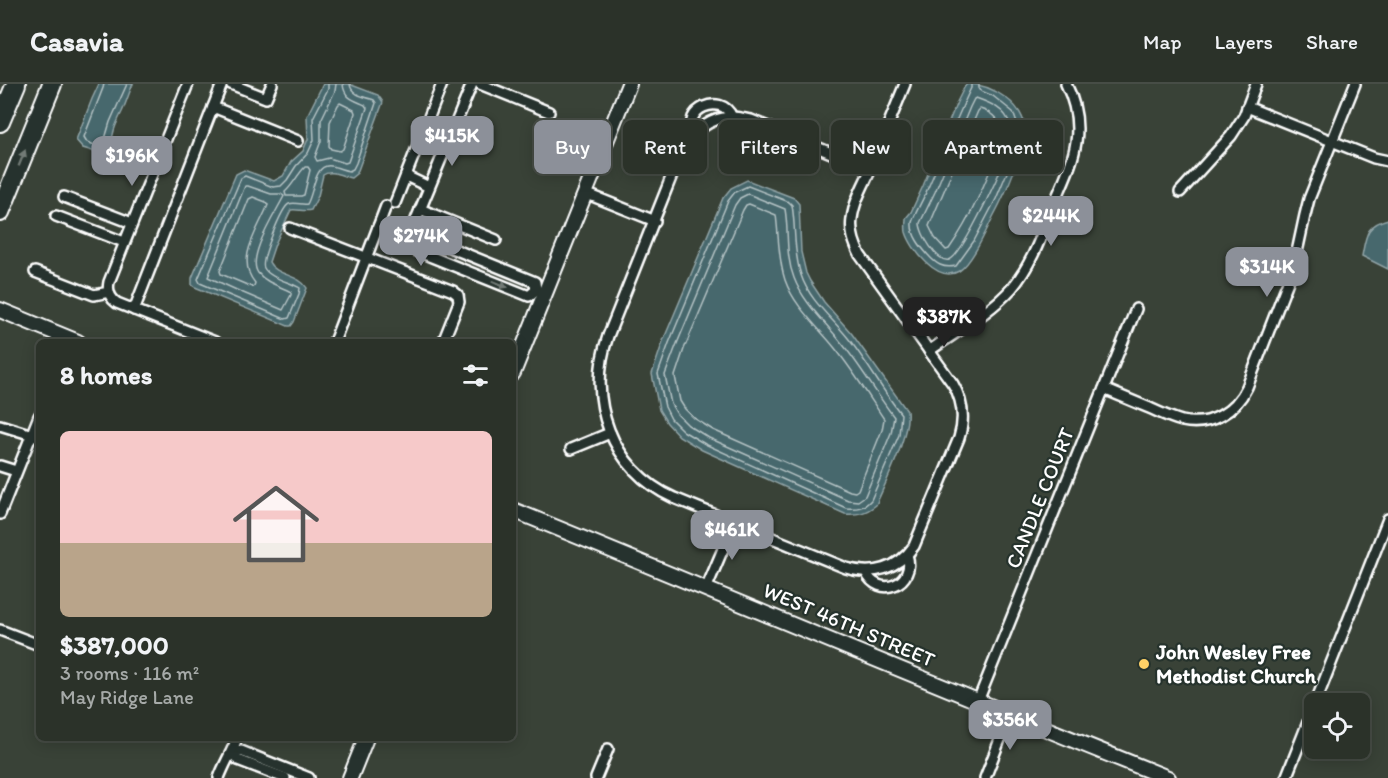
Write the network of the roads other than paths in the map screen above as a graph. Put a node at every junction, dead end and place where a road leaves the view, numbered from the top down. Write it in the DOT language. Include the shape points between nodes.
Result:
graph roads {
  1 [pos="16,84"];
  2 [pos="52,84"];
  3 [pos="188,84"];
  4 [pos="222,84"];
  5 [pos="231,84"];
  6 [pos="272,84"];
  7 [pos="442,84"];
  8 [pos="472,84"];
  9 [pos="480,84"];
  10 [pos="629,84"];
  11 [pos="904,84"];
  12 [pos="1066,84"];
  13 [pos="1256,84"];
  14 [pos="1355,84"];
  15 [pos="213,107"];
  16 [pos="1247,107"];
  17 [pos="549,112"];
  18 [pos="732,117"];
  19 [pos="692,120"];
  20 [pos="890,120"];
  21 [pos="0,122"];
  22 [pos="707,125"];
  23 [pos="298,141"];
  24 [pos="1332,142"];
  25 [pos="831,153"];
  26 [pos="1388,161"];
  27 [pos="672,174"];
  28 [pos="868,174"];
  29 [pos="406,176"];
  30 [pos="429,187"];
  31 [pos="1180,192"];
  32 [pos="585,193"];
  33 [pos="64,196"];
  34 [pos="420,209"];
  35 [pos="0,212"];
  36 [pos="56,216"];
  37 [pos="654,221"];
  38 [pos="132,223"];
  39 [pos="378,227"];
  40 [pos="290,228"];
  41 [pos="409,239"];
  42 [pos="496,240"];
  43 [pos="124,242"];
  44 [pos="367,257"];
  45 [pos="477,259"];
  46 [pos="35,272"];
  47 [pos="471,273"];
  48 [pos="109,292"];
  49 [pos="541,292"];
  50 [pos="1136,309"];
  51 [pos="0,310"];
  52 [pos="134,310"];
  53 [pos="71,339"];
  54 [pos="207,339"];
  55 [pos="335,339"];
  56 [pos="444,339"];
  57 [pos="929,351"];
  58 [pos="516,364"];
  59 [pos="1104,389"];
  60 [pos="0,425"];
  61 [pos="610,433"];
  62 [pos="35,435"];
  63 [pos="571,449"];
  64 [pos="0,466"];
  65 [pos="16,471"];
  66 [pos="516,511"];
  67 [pos="0,514"];
  68 [pos="1388,519"];
  69 [pos="734,523"];
  70 [pos="907,555"];
  71 [pos="866,572"];
  72 [pos="706,589"];
  73 [pos="0,630"];
  74 [pos="36,644"];
  75 [pos="1320,693"];
  76 [pos="978,701"];
  77 [pos="1010,714"];
  78 [pos="1304,733"];
  79 [pos="236,741"];
  80 [pos="365,741"];
  81 [pos="608,749"];
  82 [pos="232,752"];
  83 [pos="219,778"];
  84 [pos="285,778"];
  85 [pos="309,778"];
  86 [pos="350,778"];
  87 [pos="596,778"];
  88 [pos="986,778"];
  89 [pos="1168,778"];
  90 [pos="1286,778"];
  1 -- 21 [label="highway"];
  35 -- 2 [label="highway, one-way"];
  3 -- 38 [label="street"];
  4 -- 15 [label="street"];
  5 -- 6 [label="street" via="266,98"];
  7 -- 29 [label="street"];
  8 -- 30 [label="street"];
  9 -- 17 [label="street"];
  10 -- 32 [label="street"];
  11 -- 20 [label="street"];
  12 -- 57 [label="street" via="1077,120 1075,150 1029,264 994,305"];
  13 -- 16 [label="street"];
  14 -- 24 [label="street"];
  15 -- 23 [label="street"];
  15 -- 52 [label="street"];
  16 -- 24 [label="street"];
  16 -- 31 [label="street" via="1231,136"];
  18 -- 19 [label="street" via="725,107 715,105 706,106"];
  18 -- 22 [label="street"];
  18 -- 25 [label="street" via="751,120"];
  24 -- 26 [label="street"];
  24 -- 59 [label="street" via="1308,203 1291,276 1237,404 1215,419 1191,422"];
  27 -- 37 [label="street"];
  28 -- 57 [label="street" via="853,215 855,245"];
  29 -- 30 [label="street"];
  29 -- 39 [label="street"];
  30 -- 34 [label="street"];
  32 -- 37 [label="street"];
  32 -- 49 [label="street"];
  33 -- 38 [label="street"];
  34 -- 41 [label="street"];
  34 -- 42 [label="street"];
  36 -- 43 [label="street"];
  37 -- 61 [label="street" via="608,337 601,366 599,385"];
  38 -- 43 [label="street"];
  39 -- 41 [label="street"];
  39 -- 44 [label="street"];
  40 -- 44 [label="street"];
  41 -- 45 [label="street" via="417,234"];
  41 -- 47 [label="street" via="412,249"];
  43 -- 48 [label="street"];
  44 -- 55 [label="street"];
  44 -- 56 [label="street" via="458,295 459,302"];
  45 -- 47 [label="street"];
  45 -- 49 [label="street" via="535,282"];
  46 -- 48 [label="street" via="94,295"];
  47 -- 49 [label="street, one-way" via="529,296"];
  48 -- 52 [label="street" via="117,303"];
  49 -- 58 [label="street"];
  50 -- 59 [label="street, CANDLE COURT"];
  51 -- 53 [label="street"];
  52 -- 54 [label="street"];
  57 -- 70 [label="street" via="957,391 962,426 918,540"];
  59 -- 76 [label="street, CANDLE COURT"];
  60 -- 62 [label="street"];
  61 -- 63 [label="street"];
  61 -- 69 [label="street" via="618,449 651,485"];
  62 -- 65 [label="street"];
  64 -- 65 [label="street"];
  65 -- 67 [label="street"];
  66 -- 72 [label="street, WEST 46TH STREET"];
  68 -- 75 [label="street"];
  69 -- 71 [label="street" via="846,568"];
  69 -- 72 [label="street"];
  70 -- 71 [label="street" via="892,566"];
  70 -- 71 [label="street" via="907,575 896,585 879,585"];
  72 -- 76 [label="street, WEST 46TH STREET"];
  73 -- 74 [label="street"];
  76 -- 77 [label="street, WEST 46TH STREET"];
  77 -- 88 [label="street"];
  77 -- 89 [label="street, WEST 46TH STREET"];
  78 -- 90 [label="street"];
  79 -- 82 [label="street"];
  80 -- 86 [label="street"];
  81 -- 87 [label="street"];
  82 -- 83 [label="street"];
  82 -- 84 [label="street" via="238,760"];
  82 -- 85 [label="street" via="241,751"];
}
